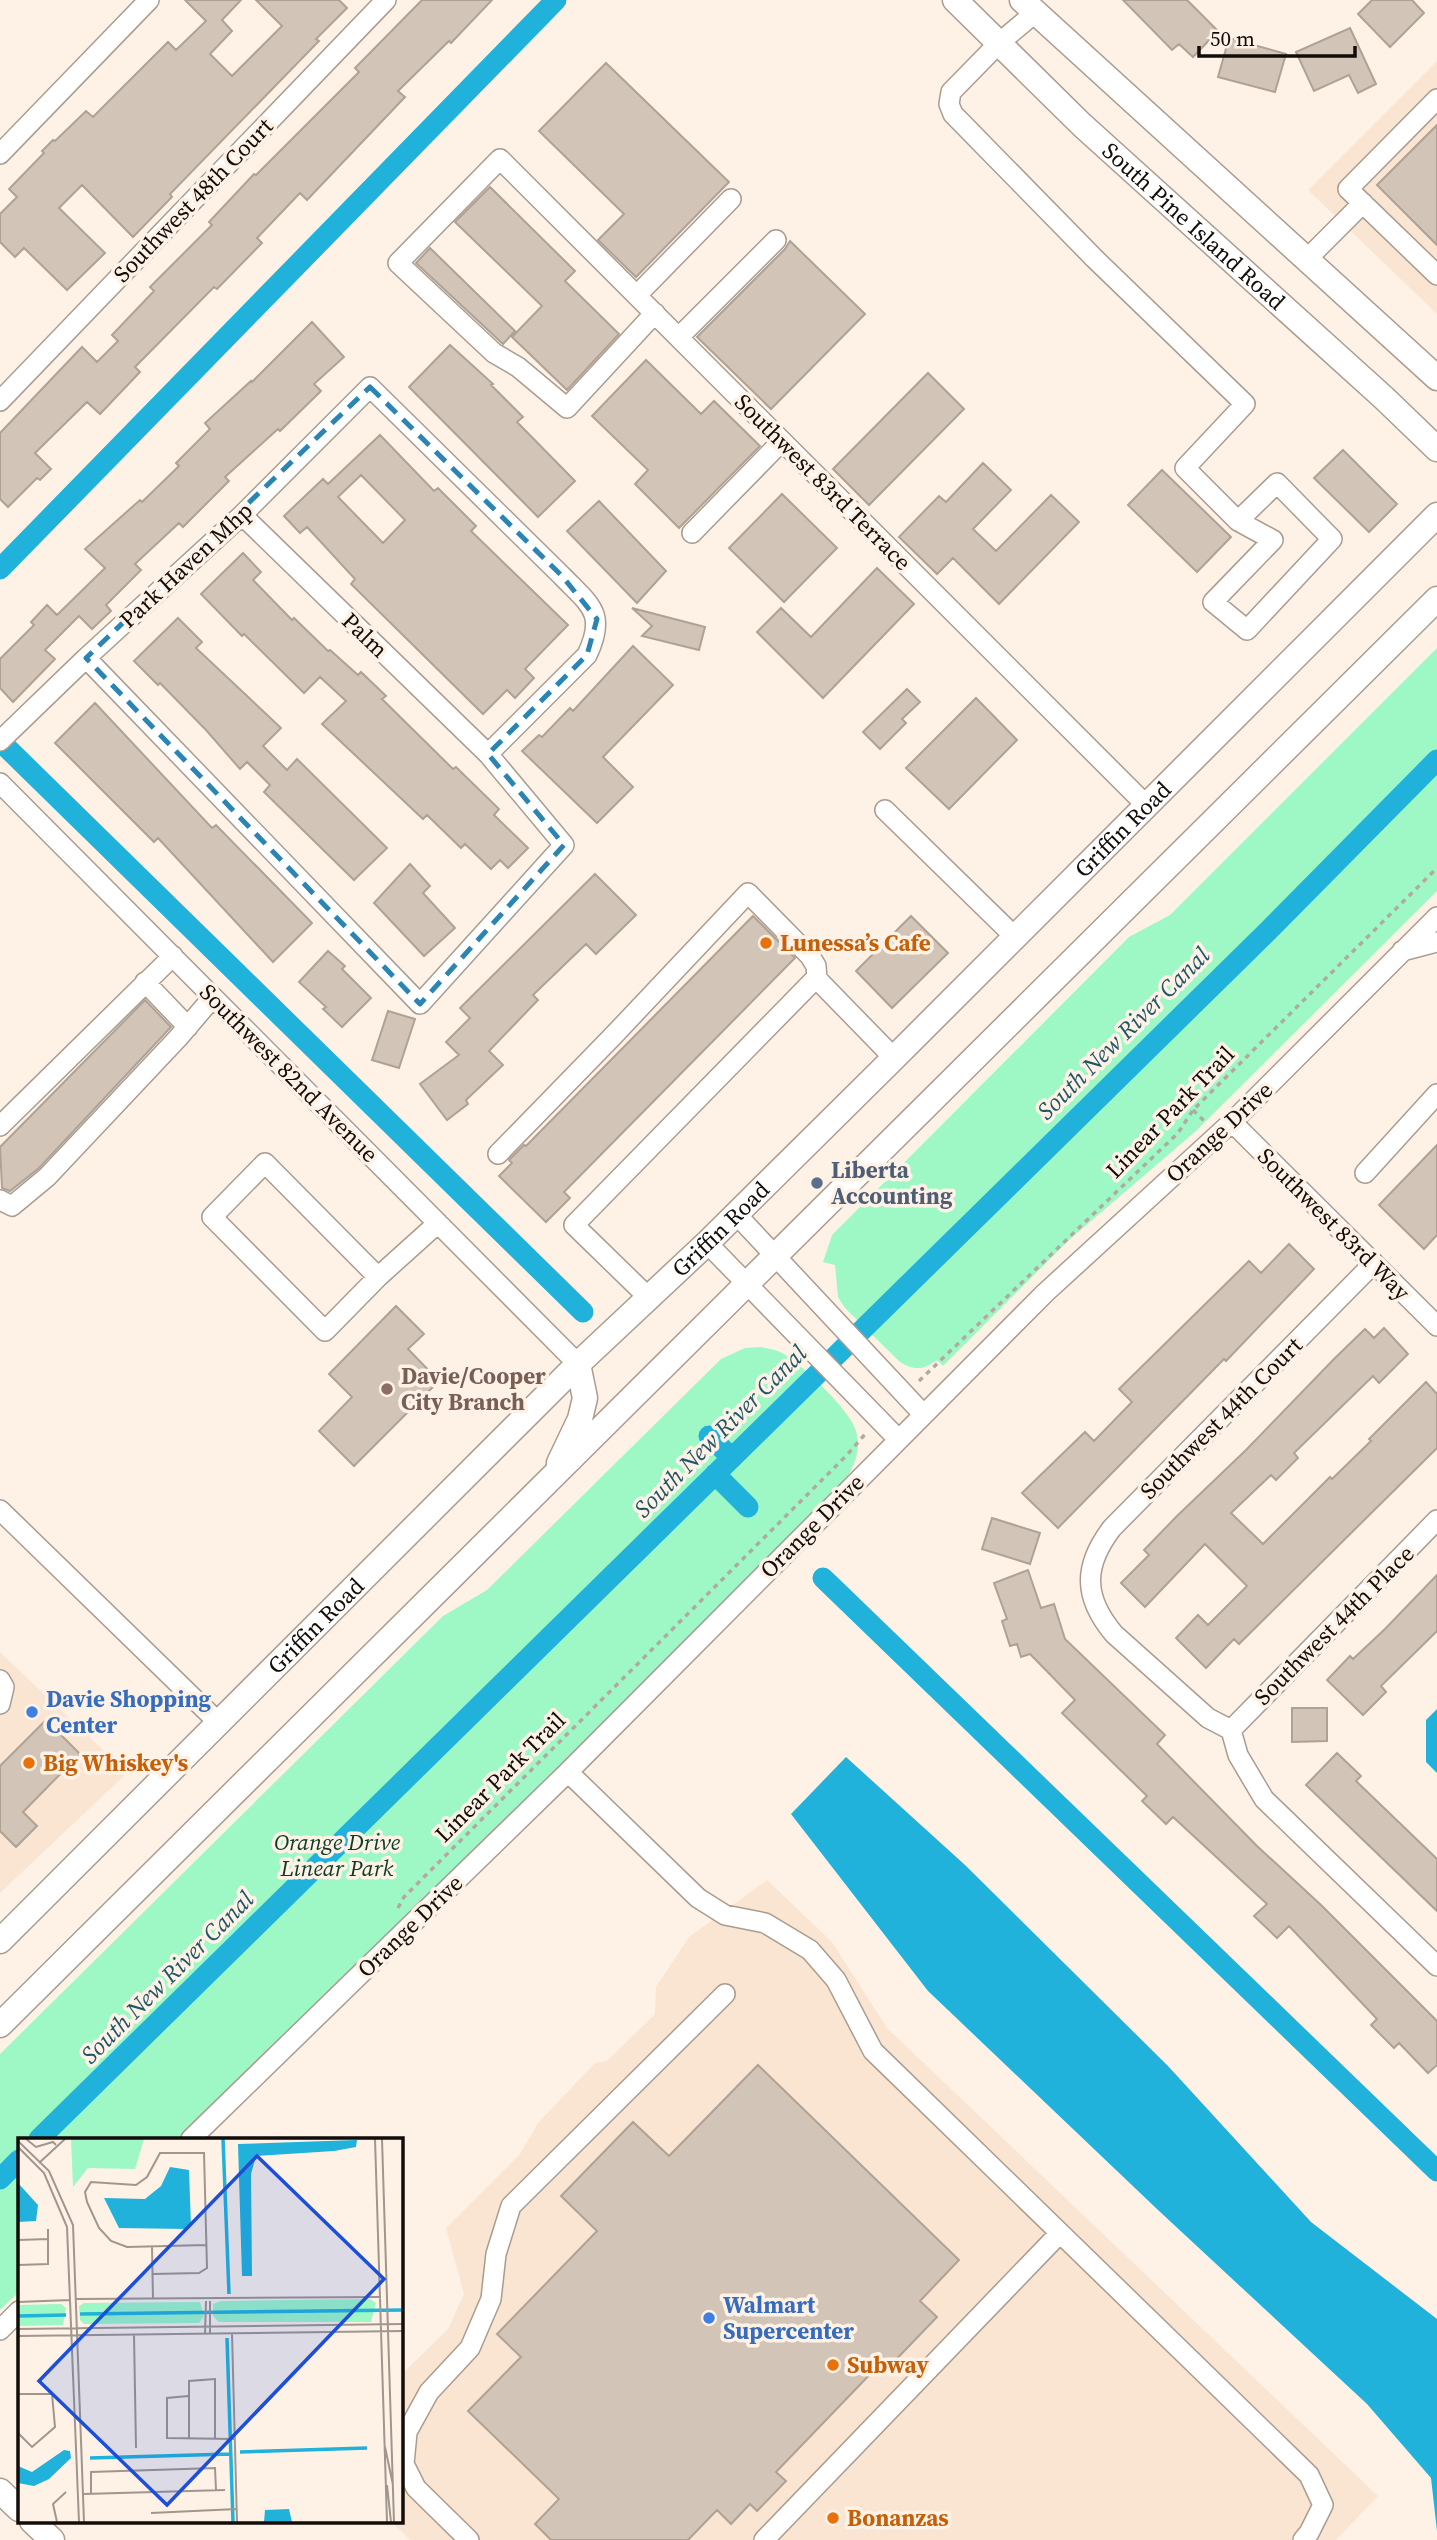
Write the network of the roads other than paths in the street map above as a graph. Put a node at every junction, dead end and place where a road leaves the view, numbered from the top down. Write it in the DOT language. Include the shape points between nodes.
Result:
graph roads {
  1 [pos="149,0"];
  2 [pos="386,0"];
  3 [pos="955,0"];
  4 [pos="1029,6"];
  5 [pos="999,43"];
  6 [pos="1437,99"];
  7 [pos="0,154"];
  8 [pos="731,199"];
  9 [pos="1363,203"];
  10 [pos="776,240"];
  11 [pos="1307,259"];
  12 [pos="1434,267"];
  13 [pos="637,295"];
  14 [pos="655,313"];
  15 [pos="679,337"];
  16 [pos="1437,378"];
  17 [pos="0,401"];
  18 [pos="782,441"];
  19 [pos="1437,450"];
  20 [pos="242,515"];
  21 [pos="1437,515"];
  22 [pos="1238,521"];
  23 [pos="692,533"];
  24 [pos="1437,599"];
  25 [pos="86,658"];
  26 [pos="0,741"];
  27 [pos="488,754"];
  28 [pos="0,783"];
  29 [pos="1146,805"];
  30 [pos="886,810"];
  31 [pos="1437,917"];
  32 [pos="1015,937"];
  33 [pos="1437,942"];
  34 [pos="1401,952"];
  35 [pos="173,956"];
  36 [pos="817,977"];
  37 [pos="145,982"];
  38 [pos="213,997"];
  39 [pos="188,1027"];
  40 [pos="894,1058"];
  41 [pos="1437,1094"];
  42 [pos="1234,1120"];
  43 [pos="0,1126"];
  44 [pos="498,1154"];
  45 [pos="1365,1173"];
  46 [pos="0,1200"];
  47 [pos="736,1214"];
  48 [pos="438,1223"];
  49 [pos="706,1243"];
  50 [pos="775,1256"];
  51 [pos="1374,1264"];
  52 [pos="378,1277"];
  53 [pos="746,1284"];
  54 [pos="649,1298"];
  55 [pos="1437,1326"];
  56 [pos="578,1364"];
  57 [pos="922,1414"];
  58 [pos="898,1439"];
  59 [pos="549,1482"];
  60 [pos="0,1510"];
  61 [pos="1437,1520"];
  62 [pos="0,1680"];
  63 [pos="0,1704"];
  64 [pos="219,1723"];
  65 [pos="1231,1730"];
  66 [pos="568,1772"];
  67 [pos="0,1941"];
  68 [pos="1437,1966"];
  69 [pos="725,1994"];
  70 [pos="0,2025"];
  71 [pos="202,2136"];
  72 [pos="1060,2233"];
  73 [pos="18,2312"];
  74 [pos="0,2330"];
  75 [pos="0,2491"];
  76 [pos="18,2508"];
  77 [pos="33,2522"];
  78 [pos="52,2540"];
  79 [pos="469,2540"];
  80 [pos="764,2540"];
  81 [pos="1303,2540"];
  1 -- 7 [label="street"];
  2 -- 17 [label="street, Southwest 48th Court"];
  3 -- 5 [label="main road, South Pine Island Road"];
  4 -- 5 [label="street"];
  4 -- 11 [label="main road"];
  5 -- 19 [label="main road, South Pine Island Road" via="1082,125"];
  5 -- 22 [label="street" via="951,92 953,114 1245,404 1185,468"];
  6 -- 9 [label="street" via="1348,189"];
  8 -- 13 [label="street"];
  9 -- 11 [label="street"];
  9 -- 12 [label="street"];
  10 -- 15 [label="street"];
  11 -- 16 [label="main road"];
  13 -- 14 [label="street, Southwest 83rd Terrace"];
  13 -- 14 [label="street, Southwest 83rd Terrace" via="500,159 398,263 494,353 567,408"];
  14 -- 15 [label="street, Southwest 83rd Terrace"];
  15 -- 18 [label="street, Southwest 83rd Terrace"];
  18 -- 23 [label="street"];
  18 -- 29 [label="street, Southwest 83rd Terrace"];
  20 -- 25 [label="street, Park Haven Mhp"];
  20 -- 27 [label="street, Palm"];
  20 -- 27 [label="street, Park Haven Mhp" via="370,387 562,576 597,619 587,655"];
  21 -- 29 [label="main road, Griffin Road"];
  22 -- 22 [label="street" via="1277,483 1332,540 1247,630 1213,602 1273,540"];
  24 -- 50 [label="main road"];
  25 -- 26 [label="street, Park Haven Mhp"];
  25 -- 27 [label="street, Palm" via="420,1004 564,845"];
  28 -- 35 [label="street, Southwest 82nd Avenue"];
  29 -- 32 [label="main road, Griffin Road"];
  30 -- 32 [label="street"];
  31 -- 34 [label="street, Orange Drive"];
  32 -- 40 [label="main road, Griffin Road"];
  33 -- 34 [label="street"];
  34 -- 42 [label="street, Orange Drive"];
  35 -- 37 [label="street"];
  35 -- 38 [label="street, Southwest 82nd Avenue"];
  36 -- 40 [label="street"];
  36 -- 44 [label="street" via="810,956 748,893"];
  36 -- 54 [label="street" via="574,1225"];
  37 -- 39 [label="street"];
  37 -- 43 [label="street"];
  38 -- 39 [label="street"];
  38 -- 48 [label="street, Southwest 82nd Avenue"];
  39 -- 46 [label="street" via="47,1177 12,1206"];
  40 -- 47 [label="main road, Griffin Road"];
  41 -- 45 [label="street"];
  42 -- 51 [label="street, Southwest 83rd Way"];
  42 -- 57 [label="street, Orange Drive" via="1045,1293"];
  47 -- 49 [label="main road, Griffin Road"];
  47 -- 50 [label="street"];
  48 -- 52 [label="street"];
  48 -- 56 [label="street, Southwest 82nd Avenue"];
  49 -- 53 [label="street"];
  49 -- 54 [label="main road, Griffin Road"];
  50 -- 53 [label="main road"];
  50 -- 57 [label="street"];
  51 -- 55 [label="street, Southwest 83rd Way"];
  51 -- 65 [label="street, Southwest 44th Court" via="1112,1528 1091,1564 1093,1603 1100,1618 1208,1718"];
  52 -- 52 [label="street" via="324,1331 212,1217 265,1163"];
  53 -- 58 [label="street"];
  53 -- 59 [label="main road"];
  54 -- 56 [label="main road, Griffin Road"];
  56 -- 59 [label="main road" via="585,1398 580,1419"];
  56 -- 64 [label="main road, Griffin Road"];
  57 -- 58 [label="street, Orange Drive"];
  58 -- 66 [label="street, Orange Drive"];
  59 -- 70 [label="main road"];
  60 -- 64 [label="street"];
  61 -- 65 [label="street, Southwest 44th Place"];
  62 -- 63 [label="street" via="4,1687"];
  64 -- 67 [label="main road, Griffin Road"];
  65 -- 68 [label="street" via="1238,1755 1265,1799"];
  66 -- 71 [label="street, Orange Drive"];
  66 -- 72 [label="street" via="698,1898 726,1915 765,1923 810,1950 836,1980 873,2051"];
  69 -- 79 [label="street" via="511,2206 496,2254 491,2299 470,2348 429,2392 407,2432 404,2464 416,2488"];
  72 -- 80 [label="street"];
  72 -- 81 [label="street" via="1309,2475 1324,2505"];
  73 -- 74 [label="street"];
  75 -- 76 [label="main road"];
  77 -- 78 [label="main road"];
}
